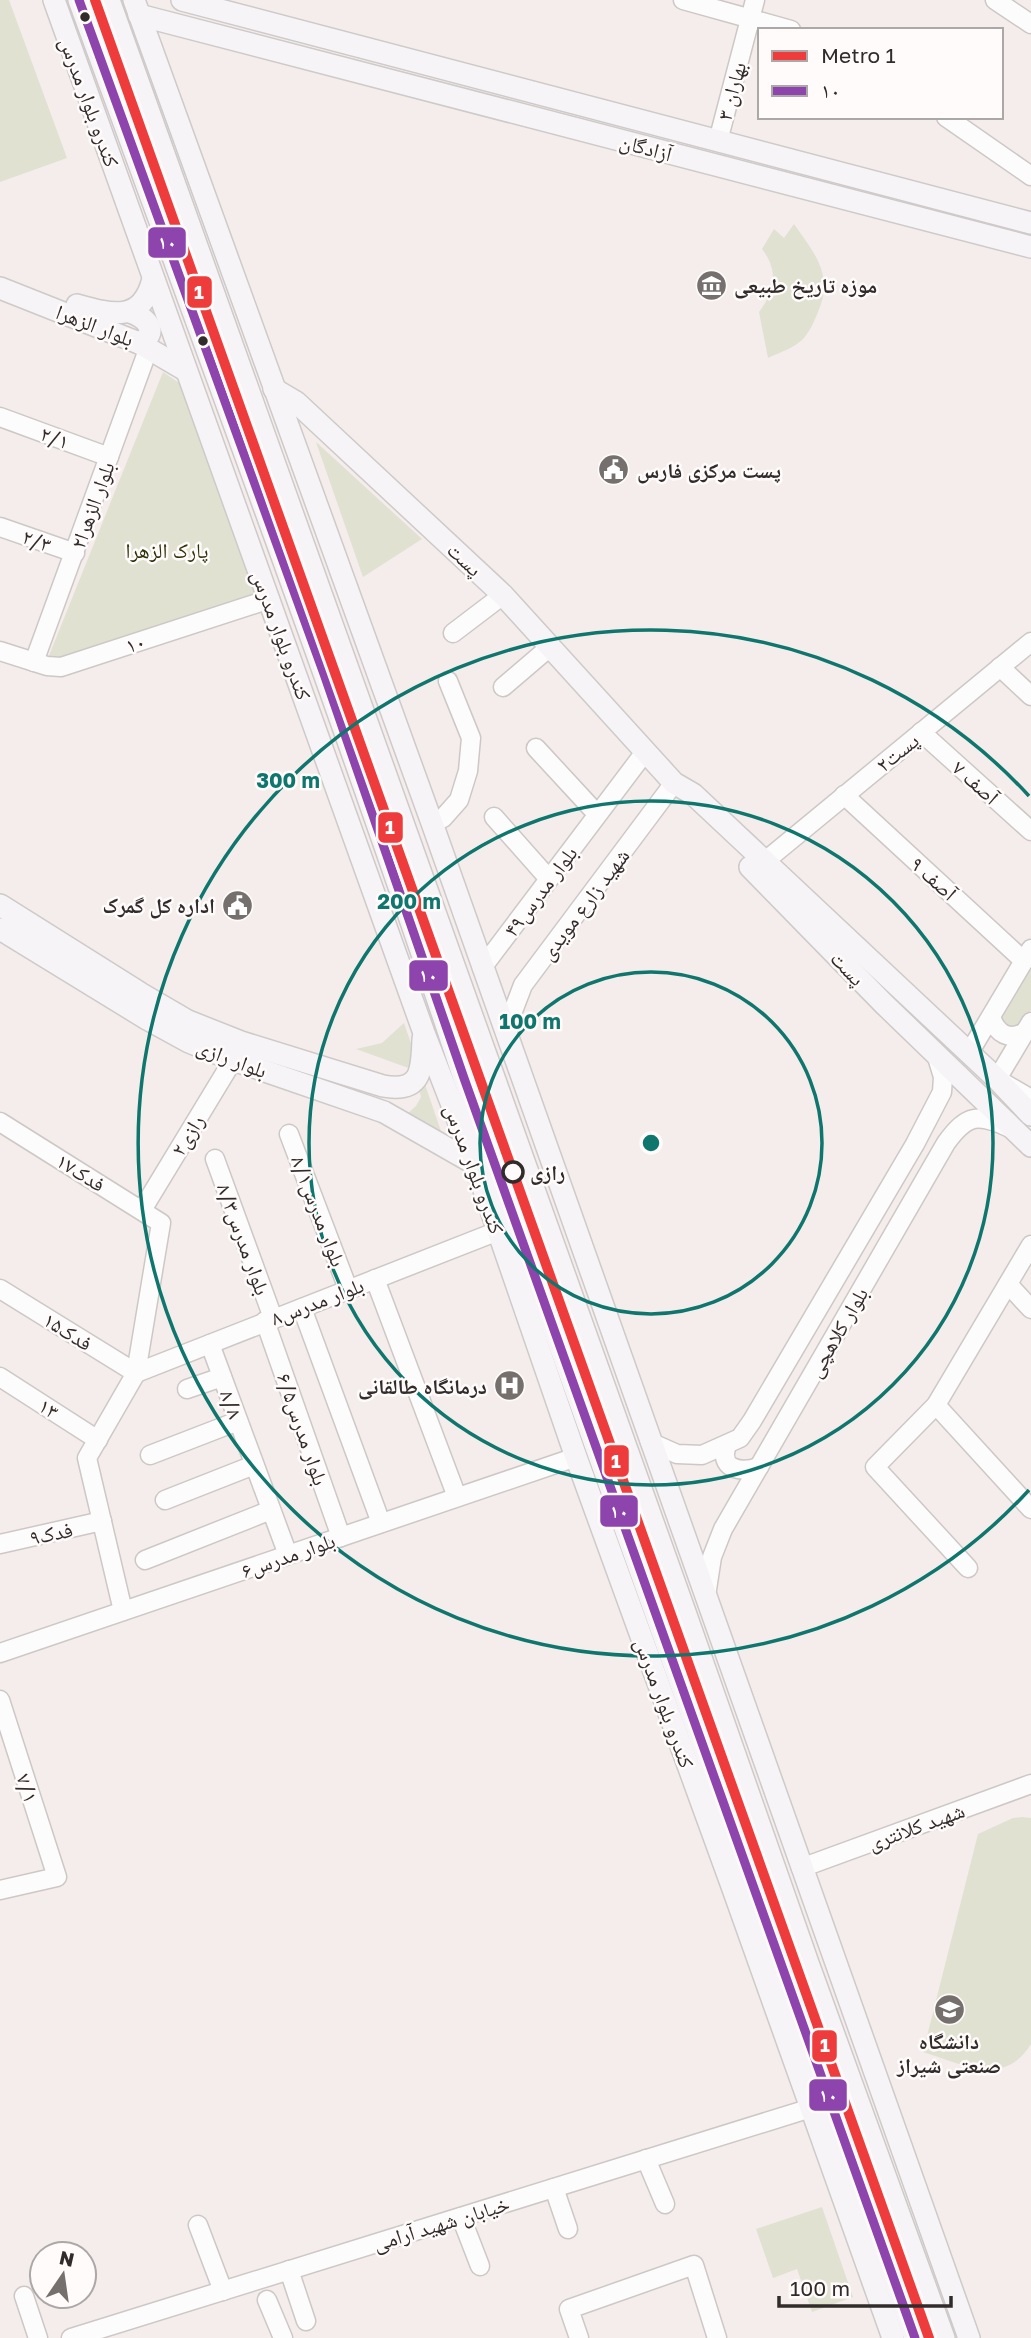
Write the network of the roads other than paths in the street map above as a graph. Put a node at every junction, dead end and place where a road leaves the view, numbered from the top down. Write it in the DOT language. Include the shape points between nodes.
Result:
graph roads {
  1 [pos="54,0"];
  2 [pos="78,0"];
  3 [pos="109,0"];
  4 [pos="182,0"];
  5 [pos="683,0"];
  6 [pos="755,0"];
  7 [pos="995,0"];
  8 [pos="136,8"];
  9 [pos="164,10"];
  10 [pos="750,18"];
  11 [pos="1031,24"];
  12 [pos="784,28"];
  13 [pos="75,57"];
  14 [pos="949,119"];
  15 [pos="718,141"];
  16 [pos="1031,176"];
  17 [pos="942,200"];
  18 [pos="935,222"];
  19 [pos="1031,223"];
  20 [pos="1031,247"];
  21 [pos="0,275"];
  22 [pos="153,279"];
  23 [pos="0,288"];
  24 [pos="130,312"];
  25 [pos="144,345"];
  26 [pos="186,370"];
  27 [pos="274,389"];
  28 [pos="0,417"];
  29 [pos="333,436"];
  30 [pos="297,453"];
  31 [pos="109,457"];
  32 [pos="0,527"];
  33 [pos="75,553"];
  34 [pos="307,556"];
  35 [pos="261,578"];
  36 [pos="503,594"];
  37 [pos="270,599"];
  38 [pos="301,613"];
  39 [pos="453,633"];
  40 [pos="1031,642"];
  41 [pos="551,646"];
  42 [pos="0,651"];
  43 [pos="34,662"];
  44 [pos="1000,667"];
  45 [pos="448,681"];
  46 [pos="503,687"];
  47 [pos="1031,696"];
  48 [pos="921,732"];
  49 [pos="536,748"];
  50 [pos="645,751"];
  51 [pos="674,783"];
  52 [pos="844,796"];
  53 [pos="597,814"];
  54 [pos="494,817"];
  55 [pos="432,823"];
  56 [pos="1031,831"];
  57 [pos="407,835"];
  58 [pos="758,866"];
  59 [pos="549,879"];
  60 [pos="456,895"];
  61 [pos="0,905"];
  62 [pos="0,929"];
  63 [pos="1028,955"];
  64 [pos="482,968"];
  65 [pos="523,985"];
  66 [pos="899,988"];
  67 [pos="492,997"];
  68 [pos="884,1004"];
  69 [pos="991,1017"];
  70 [pos="1028,1027"];
  71 [pos="505,1032"];
  72 [pos="424,1033"];
  73 [pos="969,1053"];
  74 [pos="936,1054"];
  75 [pos="233,1060"];
  76 [pos="997,1079"];
  77 [pos="1031,1099"];
  78 [pos="530,1104"];
  79 [pos="1031,1115"];
  80 [pos="0,1122"];
  81 [pos="289,1134"];
  82 [pos="920,1135"];
  83 [pos="515,1137"];
  84 [pos="1023,1138"];
  85 [pos="943,1149"];
  86 [pos="215,1159"];
  87 [pos="475,1164"];
  88 [pos="142,1209"];
  89 [pos="498,1231"];
  90 [pos="1031,1245"];
  91 [pos="375,1279"];
  92 [pos="1008,1284"];
  93 [pos="0,1289"];
  94 [pos="348,1289"];
  95 [pos="302,1308"];
  96 [pos="1031,1309"];
  97 [pos="269,1319"];
  98 [pos="210,1343"];
  99 [pos="136,1373"];
  100 [pos="0,1377"];
  101 [pos="222,1377"];
  102 [pos="604,1387"];
  103 [pos="187,1389"];
  104 [pos="580,1397"];
  105 [pos="936,1405"];
  106 [pos="238,1420"];
  107 [pos="98,1440"];
  108 [pos="650,1442"];
  109 [pos="727,1445"];
  110 [pos="150,1455"];
  111 [pos="576,1457"];
  112 [pos="254,1465"];
  113 [pos="759,1467"];
  114 [pos="457,1497"];
  115 [pos="165,1500"];
  116 [pos="1031,1509"];
  117 [pos="271,1510"];
  118 [pos="102,1521"];
  119 [pos="381,1523"];
  120 [pos="341,1536"];
  121 [pos="0,1544"];
  122 [pos="288,1555"];
  123 [pos="145,1560"];
  124 [pos="968,1568"];
  125 [pos="698,1577"];
  126 [pos="645,1581"];
  127 [pos="706,1599"];
  128 [pos="123,1611"];
  129 [pos="633,1613"];
  130 [pos="685,1615"];
  131 [pos="716,1629"];
  132 [pos="663,1630"];
  133 [pos="0,1653"];
  134 [pos="2,1712"];
  135 [pos="1031,1784"];
  136 [pos="801,1868"];
  137 [pos="726,1870"];
  138 [pos="0,1890"];
  139 [pos="756,1890"];
  140 [pos="745,1923"];
  141 [pos="846,1995"];
  142 [pos="852,2082"];
  143 [pos="811,2108"];
  144 [pos="646,2159"];
  145 [pos="554,2188"];
  146 [pos="665,2204"];
  147 [pos="461,2217"];
  148 [pos="198,2225"];
  149 [pos="568,2229"];
  150 [pos="480,2266"];
  151 [pos="289,2270"];
  152 [pos="223,2291"];
  153 [pos="24,2296"];
  154 [pos="267,2300"];
  155 [pos="306,2321"];
  156 [pos="83,2336"];
  157 [pos="38,2338"];
  158 [pos="283,2338"];
  159 [pos="579,2338"];
  160 [pos="717,2338"];
  161 [pos="893,2338"];
  162 [pos="915,2338"];
  163 [pos="944,2338"];
  164 [pos="969,2338"];
  1 -- 13 [label="main road, کندرو بلوار مدرس"];
  2 -- 13 [label="main road"];
  2 -- 38 [label="main road"];
  3 -- 34 [label="main road"];
  4 -- 15 [label="main road, آزادگان"];
  5 -- 10 [label="street"];
  6 -- 10 [label="street, بهاران ۳"];
  7 -- 11 [label="street"];
  8 -- 9 [label="main road, آزادگان"];
  8 -- 27 [label="main road"];
  9 -- 18 [label="main road, آزادگان"];
  10 -- 12 [label="street"];
  10 -- 15 [label="street, بهاران ۳"];
  13 -- 22 [label="main road, کندرو بلوار مدرس"];
  14 -- 16 [label="street"];
  15 -- 17 [label="main road, آزادگان"];
  17 -- 18 [label="main road"];
  17 -- 19 [label="main road, آزادگان"];
  18 -- 20 [label="main road, آزادگان"];
  21 -- 24 [label="main road, بلوار الزهرا" via="103,312"];
  22 -- 24 [label="main road, بلوار الزهرا" via="150,291"];
  22 -- 26 [label="main road, کندرو بلوار مدرس"];
  23 -- 25 [label="main road, بلوار الزهرا"];
  24 -- 25 [label="main road" via="149,324"];
  25 -- 26 [label="main road, بلوار الزهرا"];
  25 -- 31 [label="street, بلوار الزهرا۲"];
  26 -- 35 [label="main road, کندرو بلوار مدرس"];
  27 -- 29 [label="main road, پست" via="296,402"];
  27 -- 30 [label="main road"];
  28 -- 31 [label="street, ۲/۱"];
  29 -- 30 [label="main road" via="307,429 297,434"];
  29 -- 36 [label="main road, پست"];
  30 -- 34 [label="main road"];
  30 -- 55 [label="main road"];
  31 -- 33 [label="street, بلوار الزهرا۲"];
  32 -- 33 [label="street, ۲/۳"];
  33 -- 43 [label="street, بلوار الزهرا۲"];
  34 -- 57 [label="main road"];
  35 -- 37 [label="main road, کندرو بلوار مدرس"];
  35 -- 38 [label="main road"];
  36 -- 39 [label="street"];
  36 -- 41 [label="main road, پست"];
  37 -- 43 [label="street, ۱۰" via="61,667"];
  37 -- 72 [label="main road, کندرو بلوار مدرس"];
  38 -- 104 [label="main road"];
  40 -- 44 [label="street, پست۲"];
  41 -- 46 [label="street"];
  41 -- 50 [label="main road, پست"];
  42 -- 43 [label="street, ۱۰"];
  44 -- 47 [label="street"];
  44 -- 48 [label="street, پست۲"];
  45 -- 55 [label="street" via="471,738 468,771 459,800"];
  48 -- 52 [label="street, پست۲"];
  48 -- 56 [label="street, ۷ آصف"];
  49 -- 53 [label="street"];
  50 -- 51 [label="main road, پست"];
  50 -- 53 [label="street, بلوار مدرس۴۹"];
  51 -- 58 [label="main road, پست" via="693,793"];
  51 -- 65 [label="street, شهید زارع مویدی"];
  52 -- 58 [label="street, پست۲"];
  52 -- 63 [label="street, ۹ آصف"];
  53 -- 59 [label="street, بلوار مدرس۴۹"];
  54 -- 59 [label="street"];
  55 -- 60 [label="main road"];
  57 -- 60 [label="main road"];
  57 -- 83 [label="main road"];
  58 -- 66 [label="main road, پست"];
  58 -- 68 [label="main road, پست"];
  59 -- 64 [label="street, بلوار مدرس۴۹"];
  60 -- 64 [label="main road"];
  61 -- 72 [label="main road, بلوار رازی" via="188,1021 383,1086 410,1086 418,1077"];
  62 -- 75 [label="main road, بلوار رازی" via="147,1019"];
  63 -- 69 [label="street"];
  64 -- 67 [label="main road"];
  65 -- 67 [label="street"];
  65 -- 71 [label="street, شهید زارع مویدی"];
  66 -- 68 [label="main road"];
  66 -- 73 [label="main road, پست"];
  67 -- 71 [label="main road"];
  68 -- 74 [label="main road, پست"];
  69 -- 70 [label="street" via="1004,1036 1016,1037"];
  69 -- 73 [label="street"];
  70 -- 76 [label="street"];
  71 -- 78 [label="main road"];
  72 -- 87 [label="main road, کندرو بلوار مدرس"];
  73 -- 76 [label="main road, پست"];
  74 -- 82 [label="street, بلوار کلاهچی" via="942,1092"];
  74 -- 84 [label="main road, پست"];
  75 -- 87 [label="main road, بلوار رازی" via="384,1112"];
  75 -- 88 [label="street, رازی۲"];
  76 -- 77 [label="street"];
  76 -- 79 [label="main road, پست"];
  78 -- 83 [label="main road"];
  78 -- 108 [label="main road"];
  80 -- 88 [label="street, فدک۱۷"];
  81 -- 94 [label="street, بلوار مدرس۸/۱"];
  82 -- 85 [label="street" via="938,1134"];
  82 -- 109 [label="street, بلوار کلاهچی" via="752,1421 740,1438"];
  83 -- 102 [label="main road"];
  84 -- 85 [label="street, بلوار کلاهچی" via="995,1121 976,1118 959,1125"];
  85 -- 113 [label="street, بلوار کلاهچی"];
  86 -- 97 [label="street, بلوار مدرس۸/۳"];
  87 -- 89 [label="main road, کندرو بلوار مدرس"];
  88 -- 99 [label="street, فدک۱۷" via="161,1223"];
  89 -- 91 [label="street, بلوار مدرس۸"];
  89 -- 111 [label="main road, کندرو بلوار مدرس"];
  90 -- 92 [label="street"];
  91 -- 94 [label="street, بلوار مدرس۸"];
  91 -- 114 [label="street"];
  92 -- 96 [label="street"];
  92 -- 105 [label="street"];
  93 -- 99 [label="street, فدک۱۵"];
  94 -- 95 [label="street, بلوار مدرس۸"];
  95 -- 97 [label="street, بلوار مدرس۸"];
  95 -- 119 [label="street"];
  97 -- 98 [label="street, بلوار مدرس۸"];
  97 -- 120 [label="street, بلوار مدرس۶/۵"];
  98 -- 99 [label="street, بلوار مدرس۸"];
  98 -- 101 [label="street, ۸/۸"];
  99 -- 107 [label="street"];
  100 -- 107 [label="street, ۱۳"];
  101 -- 103 [label="street"];
  101 -- 106 [label="street, ۸/۸"];
  102 -- 104 [label="main road"];
  102 -- 130 [label="main road"];
  104 -- 126 [label="main road"];
  105 -- 116 [label="street"];
  105 -- 124 [label="street" via="876,1467"];
  106 -- 110 [label="street"];
  106 -- 112 [label="street, ۸/۸"];
  107 -- 118 [label="street" via="87,1458"];
  108 -- 109 [label="street, بلوار کلاهچی" via="677,1454 702,1455"];
  108 -- 125 [label="main road"];
  109 -- 113 [label="street" via="725,1461 731,1467"];
  111 -- 114 [label="street, بلوار مدرس۶"];
  111 -- 129 [label="main road, کندرو بلوار مدرس"];
  112 -- 115 [label="street"];
  112 -- 117 [label="street, ۸/۸"];
  113 -- 127 [label="street, بلوار کلاهچی" via="723,1529 712,1557"];
  114 -- 119 [label="street, بلوار مدرس۶"];
  117 -- 122 [label="street, ۸/۸"];
  117 -- 123 [label="street"];
  118 -- 121 [label="street, فدک۹"];
  118 -- 128 [label="street"];
  119 -- 120 [label="street, بلوار مدرس۶"];
  120 -- 122 [label="street, بلوار مدرس۶"];
  122 -- 128 [label="street, بلوار مدرس۶"];
  125 -- 127 [label="main road"];
  125 -- 130 [label="main road"];
  126 -- 129 [label="main road"];
  126 -- 132 [label="main road"];
  127 -- 131 [label="main road"];
  128 -- 133 [label="street, بلوار مدرس۶"];
  129 -- 132 [label="main road"];
  129 -- 137 [label="main road, کندرو بلوار مدرس"];
  130 -- 131 [label="main road"];
  130 -- 142 [label="main road"];
  131 -- 136 [label="main road"];
  132 -- 139 [label="main road"];
  134 -- 138 [label="street, ۷/۱" via="57,1877"];
  135 -- 136 [label="street, شهید کلانتری"];
  136 -- 141 [label="main road"];
  137 -- 139 [label="main road"];
  137 -- 140 [label="main road, کندرو بلوار مدرس"];
  139 -- 140 [label="main road"];
  139 -- 162 [label="main road"];
  140 -- 143 [label="main road, کندرو بلوار مدرس"];
  141 -- 142 [label="main road"];
  141 -- 164 [label="main road"];
  142 -- 163 [label="main road"];
  143 -- 144 [label="street, خیابان شهید آرامی"];
  143 -- 161 [label="main road, کندرو بلوار مدرس"];
  144 -- 145 [label="street, خیابان شهید آرامی"];
  144 -- 146 [label="street"];
  145 -- 147 [label="street, خیابان شهید آرامی"];
  145 -- 149 [label="street"];
  147 -- 150 [label="street"];
  147 -- 151 [label="street, خیابان شهید آرامی"];
  148 -- 152 [label="street"];
  151 -- 152 [label="street, خیابان شهید آرامی"];
  151 -- 155 [label="street"];
  152 -- 156 [label="street, خیابان شهید آرامی"];
  153 -- 157 [label="street"];
  154 -- 158 [label="street"];
  159 -- 160 [label="street" via="569,2309 694,2265"];
}
